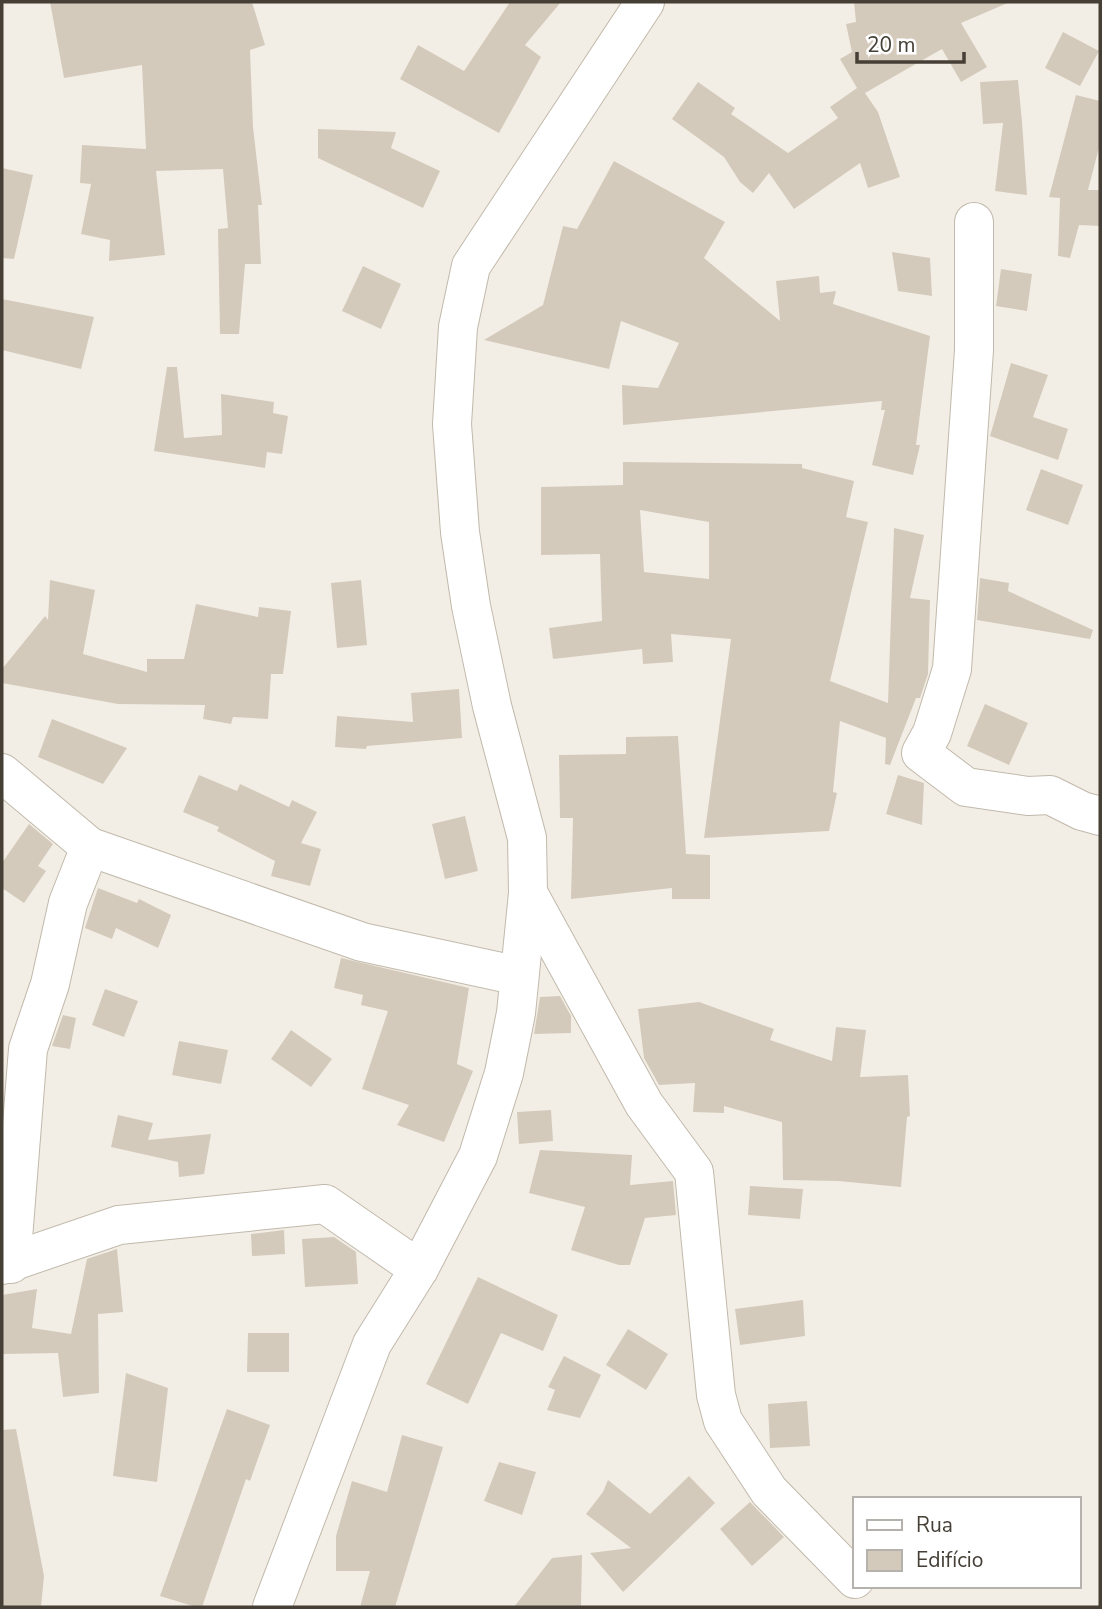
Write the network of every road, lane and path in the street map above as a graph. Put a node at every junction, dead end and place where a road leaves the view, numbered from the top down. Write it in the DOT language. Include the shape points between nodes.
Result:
graph roads {
  1 [pos="645,2"];
  2 [pos="974,222"];
  3 [pos="2,773"];
  4 [pos="1100,816"];
  5 [pos="90,846"];
  6 [pos="528,893"];
  7 [pos="519,976"];
  8 [pos="7,1264"];
  9 [pos="419,1269"];
  10 [pos="853,1577"];
  11 [pos="858,1588"];
  12 [pos="272,1607"];
  13 [pos="854,1607"];
  1 -- 6 [label="street" via="471,266 458,327 452,424 460,532 489,694 527,838"];
  2 -- 4 [label="street" via="974,350 952,669 932,733 920,753 966,787 1050,795"];
  3 -- 5 [label="street"];
  5 -- 7 [label="street" via="362,942"];
  5 -- 8 [label="street" via="68,903 50,984 28,1049"];
  6 -- 7 [label="street"];
  6 -- 10 [label="street" via="644,1104 694,1172 716,1395 723,1421 769,1491"];
  7 -- 9 [label="street" via="504,1073 478,1156"];
  8 -- 9 [label="street" via="119,1226 325,1204"];
  9 -- 12 [label="street" via="372,1344"];
  11 -- 13 [label="street"];
}
